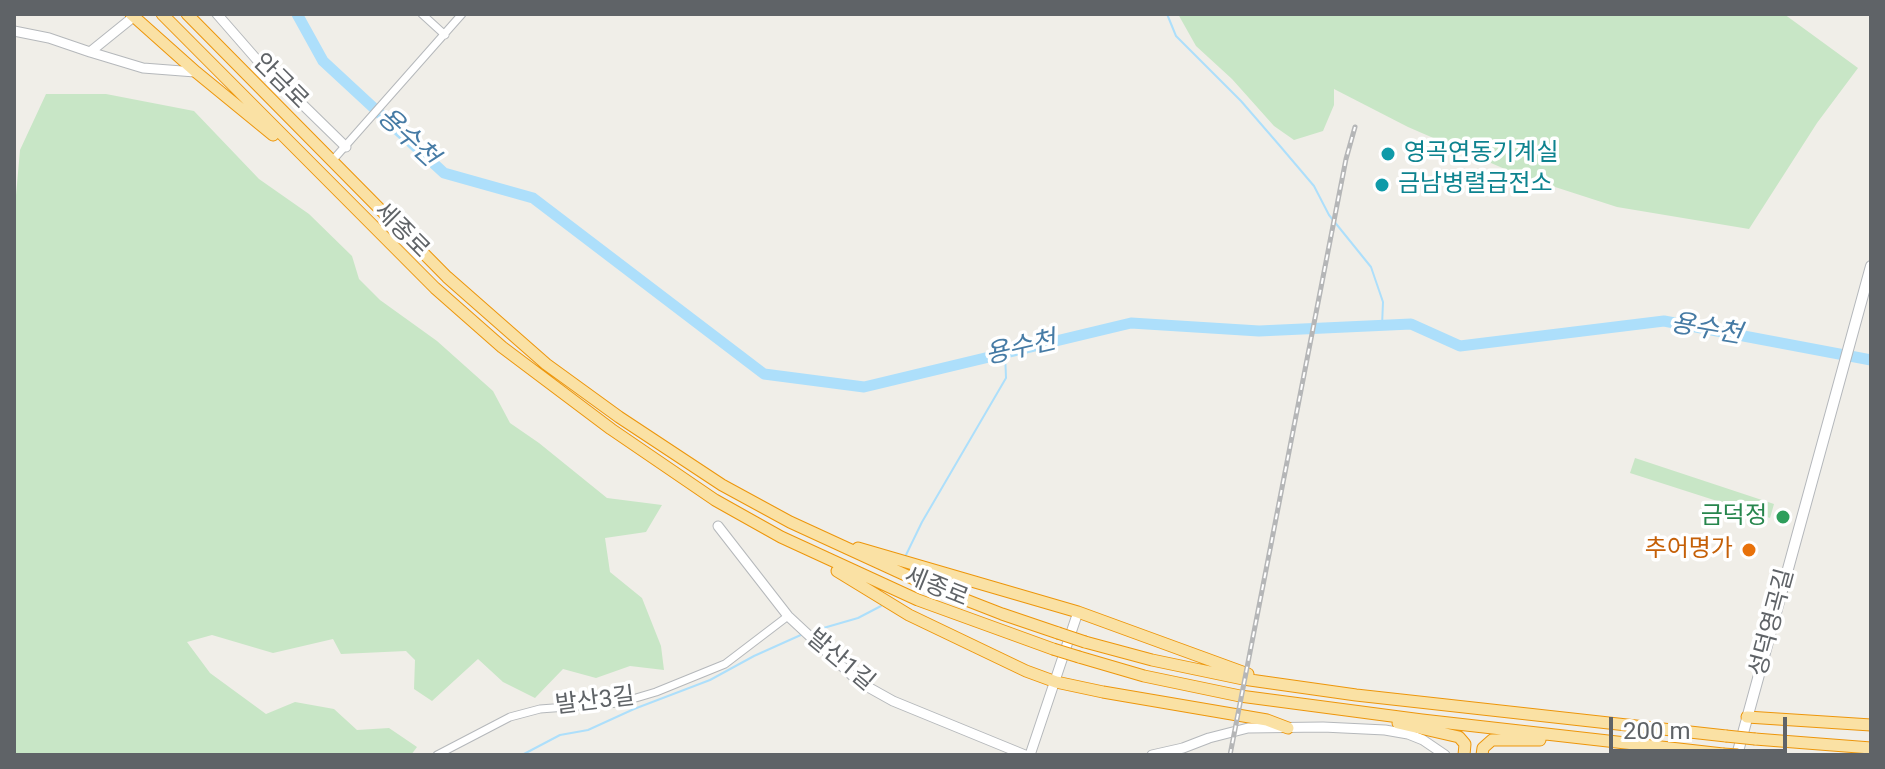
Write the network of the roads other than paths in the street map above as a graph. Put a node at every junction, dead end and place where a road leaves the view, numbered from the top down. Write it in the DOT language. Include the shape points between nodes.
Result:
graph roads {
  1 [pos="162,14"];
  2 [pos="187,14"];
  3 [pos="217,14"];
  4 [pos="422,14"];
  5 [pos="462,14"];
  6 [pos="134,15"];
  7 [pos="14,31"];
  8 [pos="445,35"];
  9 [pos="90,52"];
  10 [pos="196,72"];
  11 [pos="346,147"];
  12 [pos="332,161"];
  13 [pos="332,184"];
  14 [pos="1871,266"];
  15 [pos="718,526"];
  16 [pos="880,560"];
  17 [pos="870,585"];
  18 [pos="1078,612"];
  19 [pos="788,616"];
  20 [pos="1056,682"];
  21 [pos="1275,684"];
  22 [pos="1351,711"];
  23 [pos="1747,717"];
  24 [pos="1871,725"];
  25 [pos="1288,728"];
  26 [pos="1622,742"];
  27 [pos="998,750"];
  28 [pos="1871,750"];
  29 [pos="1180,752"];
  30 [pos="1723,754"];
  31 [pos="437,755"];
  32 [pos="1028,755"];
  33 [pos="1152,755"];
  34 [pos="1442,755"];
  35 [pos="1464,755"];
  36 [pos="1482,755"];
  37 [pos="1738,755"];
  1 -- 13 [label="highway, 세종로"];
  2 -- 12 [label="highway, 세종로"];
  3 -- 11 [label="street, 안금로"];
  4 -- 8 [label="street"];
  5 -- 8 [label="street"];
  6 -- 9 [label="street"];
  6 -- 10 [label="highway"];
  7 -- 9 [label="street"];
  8 -- 11 [label="street"];
  9 -- 10 [label="street" via="143,68"];
  10 -- 13 [label="highway"];
  11 -- 12 [label="street"];
  12 -- 16 [label="highway, 세종로" via="447,277 546,364 677,456 790,522"];
  13 -- 17 [label="highway, 세종로" via="445,297 542,379 666,468"];
  14 -- 23 [label="main road, 성덕영곡길"];
  15 -- 19 [label="street, 발산1길"];
  16 -- 18 [label="highway"];
  16 -- 21 [label="highway, 세종로, bridge" via="925,584 1085,642"];
  17 -- 20 [label="highway" via="909,615"];
  17 -- 22 [label="highway, 세종로, bridge" via="1144,676"];
  18 -- 20 [label="street"];
  18 -- 21 [label="highway"];
  19 -- 27 [label="street, 발산1길" via="844,670 877,693"];
  19 -- 31 [label="street, 발산3길" via="725,664 656,692 619,703 540,709 510,717"];
  20 -- 25 [label="highway"];
  20 -- 32 [label="street"];
  21 -- 28 [label="highway, 세종로, bridge"];
  22 -- 26 [label="highway, 세종로"];
  22 -- 35 [label="highway" via="1459,737"];
  23 -- 24 [label="highway"];
  23 -- 37 [label="main road, 성덕영곡길"];
  25 -- 29 [label="street" via="1248,728"];
  25 -- 34 [label="street" via="1385,730 1423,740"];
  26 -- 30 [label="highway, 세종로"];
  26 -- 36 [label="highway" via="1500,738 1487,743"];
  27 -- 32 [label="street, 발산1길"];
  29 -- 33 [label="street"];
  30 -- 37 [label="highway, 세종로, bridge"];
}
